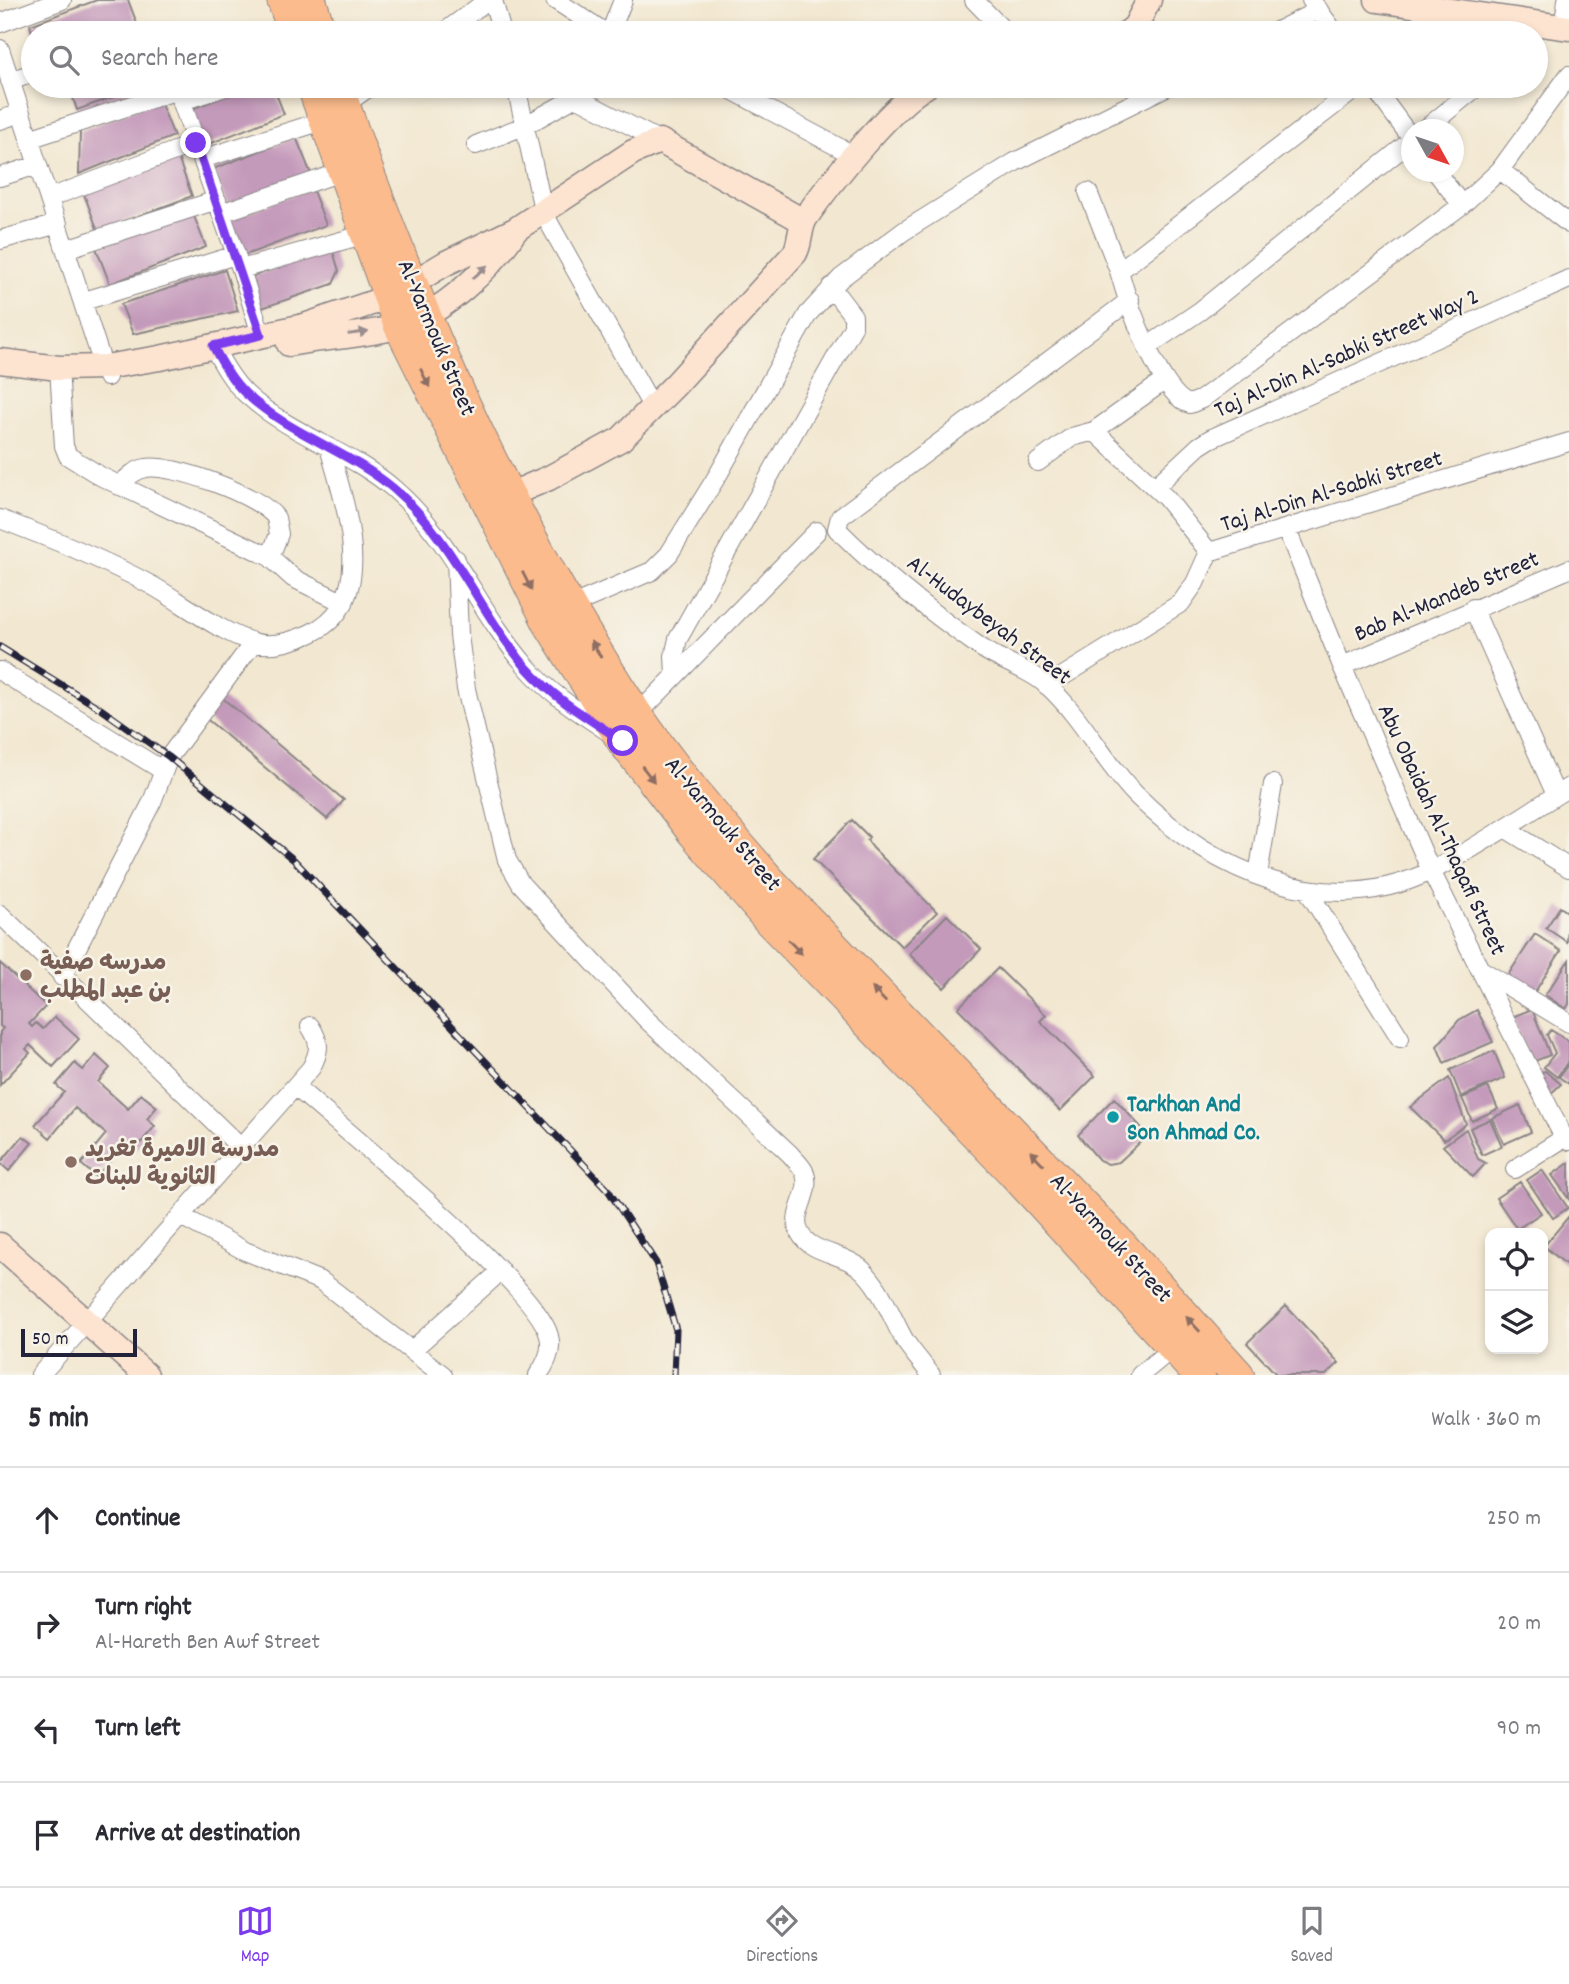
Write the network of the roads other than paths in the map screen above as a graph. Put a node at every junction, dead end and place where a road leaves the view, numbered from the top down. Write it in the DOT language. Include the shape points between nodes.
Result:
graph roads {
  1 [pos="62,0"];
  2 [pos="283,0"];
  3 [pos="310,0"];
  4 [pos="488,0"];
  5 [pos="494,0"];
  6 [pos="555,0"];
  7 [pos="623,0"];
  8 [pos="974,0"];
  9 [pos="1149,0"];
  10 [pos="1377,0"];
  11 [pos="1315,5"];
  12 [pos="1455,5"];
  13 [pos="1560,20"];
  14 [pos="291,21"];
  15 [pos="316,21"];
  16 [pos="459,21"];
  17 [pos="499,21"];
  18 [pos="589,21"];
  19 [pos="613,21"];
  20 [pos="994,21"];
  21 [pos="1138,21"];
  22 [pos="1291,21"];
  23 [pos="1326,21"];
  24 [pos="1436,21"];
  25 [pos="0,23"];
  26 [pos="0,51"];
  27 [pos="1569,75"];
  28 [pos="21,77"];
  29 [pos="10,81"];
  30 [pos="160,98"];
  31 [pos="181,98"];
  32 [pos="519,98"];
  33 [pos="569,98"];
  34 [pos="591,98"];
  35 [pos="746,98"];
  36 [pos="912,98"];
  37 [pos="1145,98"];
  38 [pos="1343,98"];
  39 [pos="1382,98"];
  40 [pos="1463,98"];
  41 [pos="336,104"];
  42 [pos="21,113"];
  43 [pos="1438,119"];
  44 [pos="0,120"];
  45 [pos="526,125"];
  46 [pos="1401,125"];
  47 [pos="29,139"];
  48 [pos="660,141"];
  49 [pos="476,145"];
  50 [pos="1401,149"];
  51 [pos="199,151"];
  52 [pos="855,156"];
  53 [pos="37,165"];
  54 [pos="1500,170"];
  55 [pos="344,171"];
  56 [pos="0,177"];
  57 [pos="1444,182"];
  58 [pos="1088,192"];
  59 [pos="49,198"];
  60 [pos="1462,205"];
  61 [pos="219,207"];
  62 [pos="544,214"];
  63 [pos="803,220"];
  64 [pos="58,224"];
  65 [pos="1569,224"];
  66 [pos="515,230"];
  67 [pos="366,234"];
  68 [pos="0,240"];
  69 [pos="66,249"];
  70 [pos="239,262"];
  71 [pos="1119,271"];
  72 [pos="1569,279"];
  73 [pos="409,284"];
  74 [pos="831,287"];
  75 [pos="1130,300"];
  76 [pos="84,302"];
  77 [pos="421,317"];
  78 [pos="261,335"];
  79 [pos="1148,346"];
  80 [pos="216,352"];
  81 [pos="0,361"];
  82 [pos="0,372"];
  83 [pos="60,372"];
  84 [pos="106,372"];
  85 [pos="1164,381"];
  86 [pos="653,408"];
  87 [pos="1094,431"];
  88 [pos="1569,442"];
  89 [pos="329,447"];
  90 [pos="1038,462"];
  91 [pos="119,486"];
  92 [pos="1155,488"];
  93 [pos="509,495"];
  94 [pos="0,519"];
  95 [pos="1287,530"];
  96 [pos="817,531"];
  97 [pos="1209,552"];
  98 [pos="270,557"];
  99 [pos="456,559"];
  100 [pos="1569,569"];
  101 [pos="344,603"];
  102 [pos="570,606"];
  103 [pos="1473,608"];
  104 [pos="253,643"];
  105 [pos="1342,666"];
  106 [pos="0,671"];
  107 [pos="675,675"];
  108 [pos="1048,686"];
  109 [pos="605,690"];
  110 [pos="630,728"];
  111 [pos="162,770"];
  112 [pos="1273,784"];
  113 [pos="1562,791"];
  114 [pos="1505,828"];
  115 [pos="1569,868"];
  116 [pos="1431,871"];
  117 [pos="1258,875"];
  118 [pos="1308,891"];
  119 [pos="0,914"];
  120 [pos="1483,971"];
  121 [pos="62,977"];
  122 [pos="1569,1023"];
  123 [pos="310,1026"];
  124 [pos="1400,1038"];
  125 [pos="296,1087"];
  126 [pos="1567,1139"];
  127 [pos="240,1147"];
  128 [pos="1514,1169"];
  129 [pos="181,1216"];
  130 [pos="0,1245"];
  131 [pos="501,1271"];
  132 [pos="1157,1307"];
  133 [pos="87,1321"];
  134 [pos="1174,1348"];
  135 [pos="412,1350"];
  136 [pos="40,1375"];
  137 [pos="146,1375"];
  138 [pos="443,1375"];
  139 [pos="538,1375"];
  140 [pos="931,1375"];
  141 [pos="1140,1375"];
  142 [pos="1199,1375"];
  143 [pos="1238,1375"];
  1 -- 25 [label="street"];
  2 -- 14 [label="highway"];
  3 -- 15 [label="highway"];
  4 -- 16 [label="street"];
  5 -- 17 [label="street"];
  6 -- 18 [label="street"];
  7 -- 19 [label="street"];
  8 -- 20 [label="street"];
  9 -- 21 [label="street"];
  10 -- 12 [label="street"];
  11 -- 22 [label="street"];
  11 -- 23 [label="street"];
  12 -- 13 [label="street"];
  12 -- 24 [label="street"];
  26 -- 29 [label="street"];
  27 -- 54 [label="street"];
  28 -- 29 [label="street"];
  29 -- 42 [label="street"];
  30 -- 47 [label="street"];
  31 -- 51 [label="street"];
  32 -- 45 [label="street"];
  33 -- 45 [label="street"];
  34 -- 48 [label="street"];
  35 -- 52 [label="street"];
  36 -- 52 [label="street"];
  37 -- 74 [label="street" via="978,184"];
  38 -- 71 [label="street"];
  39 -- 46 [label="street"];
  40 -- 43 [label="street"];
  41 -- 51 [label="street"];
  41 -- 55 [label="highway, Al-Yarmouk Street"];
  41 -- 73 [label="highway, Al-Yarmouk Street"];
  42 -- 44 [label="street"];
  42 -- 47 [label="street"];
  45 -- 49 [label="street"];
  45 -- 62 [label="street"];
  47 -- 53 [label="street"];
  48 -- 62 [label="street" via="633,152"];
  48 -- 63 [label="street"];
  50 -- 79 [label="street" via="1200,311"];
  51 -- 59 [label="street"];
  51 -- 61 [label="street"];
  52 -- 63 [label="street"];
  53 -- 56 [label="street"];
  53 -- 59 [label="street"];
  54 -- 60 [label="street"];
  54 -- 65 [label="street"];
  55 -- 61 [label="street"];
  55 -- 67 [label="highway, Al-Yarmouk Street"];
  57 -- 60 [label="street"];
  58 -- 71 [label="street"];
  59 -- 64 [label="street"];
  60 -- 85 [label="street" via="1202,399 1185,403"];
  61 -- 69 [label="street"];
  61 -- 70 [label="street"];
  62 -- 66 [label="street"];
  62 -- 86 [label="street"];
  63 -- 86 [label="street" via="801,243 794,253"];
  64 -- 68 [label="street"];
  64 -- 69 [label="street"];
  66 -- 73 [label="street"];
  77 -- 66 [label="street, one-way" via="487,266"];
  67 -- 70 [label="street"];
  67 -- 73 [label="highway, Al-Yarmouk Street"];
  69 -- 76 [label="street"];
  70 -- 76 [label="street"];
  70 -- 78 [label="street"];
  71 -- 75 [label="street"];
  72 -- 92 [label="street, Taj Al-Din Al-Sabki Street Way 2" via="1210,439"];
  73 -- 77 [label="highway, Al-Yarmouk Street"];
  73 -- 78 [label="street" via="304,326"];
  74 -- 102 [label="street" via="808,314 668,555 652,571"];
  74 -- 107 [label="street" via="853,316 853,327 678,639"];
  75 -- 79 [label="street"];
  75 -- 108 [label="street, Al-Hudaybeyah Street" via="836,524 903,587 981,648"];
  76 -- 84 [label="street"];
  80 -- 77 [label="street, one-way"];
  77 -- 93 [label="highway, Al-Yarmouk Street"];
  77 -- 109 [label="highway, Al-Yarmouk Street, one-way" via="542,611"];
  78 -- 80 [label="street"];
  79 -- 85 [label="street"];
  80 -- 84 [label="street"];
  80 -- 89 [label="street" via="247,395"];
  81 -- 83 [label="street"];
  82 -- 83 [label="street"];
  83 -- 84 [label="street"];
  83 -- 91 [label="street" via="68,456"];
  85 -- 87 [label="street"];
  86 -- 93 [label="street" via="601,452"];
  87 -- 90 [label="street" via="1072,437"];
  87 -- 92 [label="street, Taj Al-Din Al-Sabki Street"];
  88 -- 95 [label="street, Taj Al-Din Al-Sabki Street"];
  89 -- 99 [label="street" via="393,488"];
  89 -- 101 [label="street" via="351,532 351,582"];
  91 -- 98 [label="street"];
  91 -- 98 [label="street" via="135,471 166,467 249,497 276,518 279,534"];
  92 -- 97 [label="street, Taj Al-Din Al-Sabki Street"];
  93 -- 102 [label="highway, Al-Yarmouk Street"];
  94 -- 104 [label="street" via="109,563"];
  95 -- 97 [label="street, Taj Al-Din Al-Sabki Street"];
  95 -- 105 [label="street, Abu Obaidah Al-Thaqafi Street"];
  96 -- 107 [label="street"];
  97 -- 108 [label="street" via="1181,603"];
  98 -- 101 [label="street" via="293,578"];
  99 -- 110 [label="street" via="503,638 527,667 559,698"];
  99 -- 140 [label="street" via="466,689 507,860 521,884 648,1020 804,1171 807,1185 797,1215 801,1236 860,1268"];
  100 -- 103 [label="street, Bab Al-Mandeb Street"];
  101 -- 104 [label="street" via="334,618 316,631 293,641"];
  109 -- 102 [label="highway, Al-Yarmouk Street, one-way"];
  103 -- 105 [label="street, Bab Al-Mandeb Street"];
  103 -- 113 [label="street"];
  104 -- 111 [label="street"];
  105 -- 116 [label="street, Abu Obaidah Al-Thaqafi Street"];
  106 -- 111 [label="street"];
  107 -- 110 [label="street"];
  108 -- 117 [label="street, Al-Hudaybeyah Street" via="1093,735 1133,792 1155,812 1202,847"];
  109 -- 110 [label="highway, Al-Yarmouk Street"];
  110 -- 132 [label="highway, Al-Yarmouk Street"];
  111 -- 121 [label="street" via="152,802"];
  112 -- 117 [label="street"];
  113 -- 114 [label="street, Al-Hudaybeyah Street"];
  114 -- 115 [label="street"];
  114 -- 116 [label="street, Al-Hudaybeyah Street"];
  116 -- 118 [label="street, Al-Hudaybeyah Street" via="1368,889"];
  116 -- 120 [label="street, Abu Obaidah Al-Thaqafi Street"];
  117 -- 118 [label="street, Al-Hudaybeyah Street"];
  118 -- 124 [label="street"];
  119 -- 121 [label="street"];
  120 -- 122 [label="street"];
  120 -- 126 [label="street, Abu Obaidah Al-Thaqafi Street"];
  121 -- 127 [label="street"];
  123 -- 125 [label="street" via="320,1051"];
  125 -- 127 [label="street"];
  125 -- 131 [label="street"];
  126 -- 128 [label="street"];
  127 -- 129 [label="street"];
  129 -- 133 [label="street"];
  129 -- 135 [label="street" via="245,1251 321,1281"];
  130 -- 133 [label="street"];
  131 -- 135 [label="street"];
  131 -- 139 [label="street" via="539,1314 549,1335 551,1348"];
  132 -- 134 [label="highway, Al-Yarmouk Street"];
  143 -- 132 [label="highway, Al-Yarmouk Street, one-way"];
  133 -- 136 [label="street"];
  133 -- 137 [label="street"];
  134 -- 141 [label="street"];
  134 -- 142 [label="highway, Al-Yarmouk Street"];
  135 -- 138 [label="street"];
}
